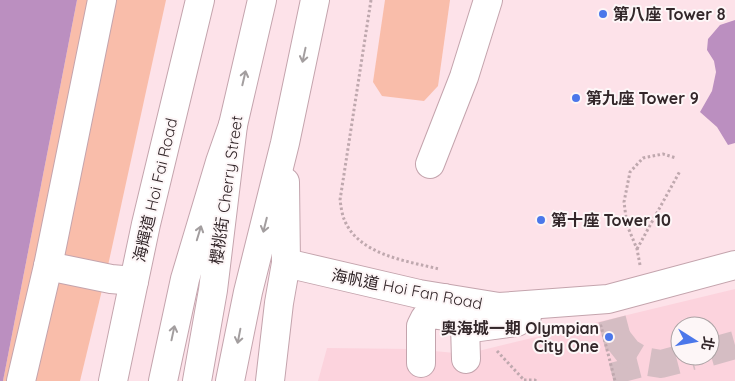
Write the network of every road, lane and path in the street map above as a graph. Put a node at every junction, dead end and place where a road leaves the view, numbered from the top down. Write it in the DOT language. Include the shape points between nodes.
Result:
graph roads {
  1 [pos="102,0"];
  2 [pos="200,0"];
  3 [pos="262,0"];
  4 [pos="315,0"];
  5 [pos="371,0"];
  6 [pos="488,0"];
  7 [pos="233,125"];
  8 [pos="285,143"];
  9 [pos="676,158"];
  10 [pos="430,164"];
  11 [pos="680,171"];
  12 [pos="637,249"];
  13 [pos="286,263"];
  14 [pos="735,265"];
  15 [pos="48,266"];
  16 [pos="640,268"];
  17 [pos="443,270"];
  18 [pos="134,281"];
  19 [pos="453,313"];
  20 [pos="605,314"];
  21 [pos="494,347"];
  22 [pos="466,359"];
  23 [pos="421,363"];
  24 [pos="21,381"];
  25 [pos="113,381"];
  26 [pos="163,381"];
  27 [pos="197,381"];
  28 [pos="230,381"];
  29 [pos="270,381"];
  30 [pos="523,381"];
  31 [pos="536,381"];
  32 [pos="615,381"];
  1 -- 15 [label="main road"];
  2 -- 18 [label="main road, 海輝道 Hoi Fai Road"];
  7 -- 3 [label="main road, 櫻桃街 Cherry Street, one-way"];
  4 -- 8 [label="main road, one-way"];
  5 -- 17 [label="path, 海帆道 Hoi Fan Road" via="340,200 343,218 349,230 378,253"];
  6 -- 10 [label="main road" via="464,77"];
  26 -- 7 [label="main road, one-way" via="185,280"];
  7 -- 27 [label="main road, 櫻桃街 Cherry Street" via="213,290"];
  8 -- 13 [label="main road"];
  8 -- 28 [label="main road, one-way" via="248,292"];
  9 -- 12 [label="path" via="663,154 643,158 630,172 624,202 627,225"];
  11 -- 12 [label="path"];
  12 -- 16 [label="path"];
  13 -- 19 [label="main road, 海帆道 Hoi Fan Road" via="419,294"];
  13 -- 29 [label="main road"];
  14 -- 20 [label="main road, 海帆道 Hoi Fan Road"];
  15 -- 18 [label="main road"];
  15 -- 24 [label="main road"];
  18 -- 25 [label="main road, 海輝道 Hoi Fai Road"];
  19 -- 20 [label="main road, 海帆道 Hoi Fan Road" via="548,303"];
  19 -- 22 [label="main road"];
  19 -- 23 [label="main road" via="432,314 425,318 421,326"];
  20 -- 32 [label="path" via="601,326"];
  21 -- 30 [label="path"];
  30 -- 31 [label="path"];
}
